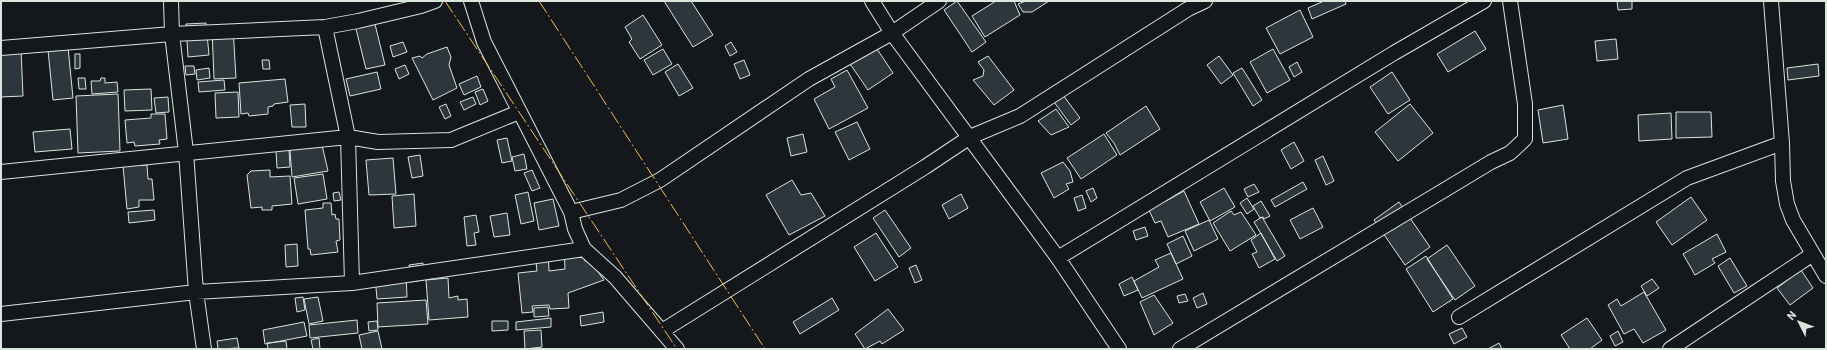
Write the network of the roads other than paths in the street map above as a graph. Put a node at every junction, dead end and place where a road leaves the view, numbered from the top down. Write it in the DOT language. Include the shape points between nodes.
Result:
graph roads {
  1 [pos="170,1"];
  2 [pos="435,1"];
  3 [pos="471,1"];
  4 [pos="872,1"];
  5 [pos="939,1"];
  6 [pos="1205,1"];
  7 [pos="1484,1"];
  8 [pos="1510,1"];
  9 [pos="1771,1"];
  10 [pos="325,27"];
  11 [pos="892,32"];
  12 [pos="172,34"];
  13 [pos="1,48"];
  14 [pos="518,112"];
  15 [pos="348,137"];
  16 [pos="970,137"];
  17 [pos="1782,143"];
  18 [pos="186,152"];
  19 [pos="1,172"];
  20 [pos="571,212"];
  21 [pos="584,249"];
  22 [pos="1813,254"];
  23 [pos="1058,258"];
  24 [pos="1826,276"];
  25 [pos="352,283"];
  26 [pos="196,292"];
  27 [pos="1,314"];
  28 [pos="1459,317"];
  29 [pos="662,331"];
  30 [pos="204,349"];
  31 [pos="677,349"];
  32 [pos="1119,349"];
  33 [pos="1180,349"];
  34 [pos="1670,349"];
  1 -- 12 [label="street"];
  2 -- 10 [label="street"];
  3 -- 14 [label="street" via="484,42"];
  4 -- 11 [label="street"];
  5 -- 11 [label="street"];
  6 -- 16 [label="street" via="1175,16 1020,116"];
  7 -- 23 [label="street"];
  8 -- 33 [label="street" via="1525,104 1525,138 1510,153"];
  9 -- 17 [label="street"];
  10 -- 12 [label="street"];
  10 -- 15 [label="street"];
  11 -- 16 [label="street"];
  11 -- 20 [label="street" via="809,78 660,180 621,200"];
  12 -- 13 [label="street"];
  12 -- 18 [label="street"];
  14 -- 15 [label="street" via="451,140 378,142"];
  14 -- 20 [label="street"];
  15 -- 18 [label="street"];
  15 -- 25 [label="street"];
  16 -- 23 [label="street"];
  16 -- 29 [label="street"];
  17 -- 22 [label="street" via="1782,181 1787,204 1793,220"];
  17 -- 28 [label="street" via="1688,178"];
  18 -- 19 [label="street"];
  18 -- 26 [label="street"];
  20 -- 21 [label="street"];
  21 -- 25 [label="street"];
  21 -- 29 [label="street" via="615,277"];
  22 -- 24 [label="street"];
  22 -- 34 [label="street"];
  23 -- 32 [label="street"];
  25 -- 26 [label="street"];
  26 -- 27 [label="street"];
  26 -- 30 [label="street"];
  29 -- 31 [label="street"];
}
